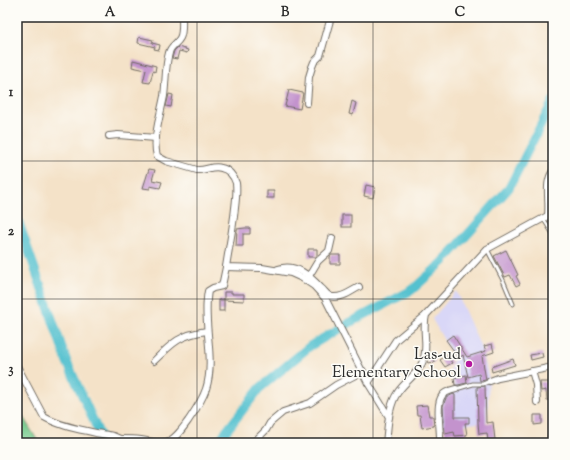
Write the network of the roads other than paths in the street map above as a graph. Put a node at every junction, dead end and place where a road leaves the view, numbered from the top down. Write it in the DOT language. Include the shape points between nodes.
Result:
graph roads {
  1 [pos="182,17"];
  2 [pos="331,17"];
  3 [pos="307,103"];
  4 [pos="109,136"];
  5 [pos="156,138"];
  6 [pos="553,171"];
  7 [pos="548,215"];
  8 [pos="553,234"];
  9 [pos="332,238"];
  10 [pos="487,249"];
  11 [pos="226,267"];
  12 [pos="277,270"];
  13 [pos="309,276"];
  14 [pos="359,287"];
  15 [pos="513,304"];
  16 [pos="426,315"];
  17 [pos="207,331"];
  18 [pos="154,361"];
  19 [pos="17,366"];
  20 [pos="553,367"];
  21 [pos="362,369"];
  22 [pos="532,371"];
  23 [pos="490,381"];
  24 [pos="368,382"];
  25 [pos="456,389"];
  26 [pos="537,402"];
  27 [pos="389,417"];
  28 [pos="553,427"];
  29 [pos="122,441"];
  30 [pos="253,443"];
  31 [pos="386,443"];
  32 [pos="440,443"];
  33 [pos="550,443"];
  1 -- 5 [label="street" via="180,39 168,54"];
  2 -- 3 [label="street" via="320,56 314,62 309,77"];
  4 -- 5 [label="street"];
  5 -- 11 [label="street" via="156,152 161,160 202,171 213,167 222,168 234,177 234,223"];
  6 -- 7 [label="street" via="548,184"];
  7 -- 8 [label="lane"];
  7 -- 10 [label="street"];
  9 -- 13 [label="street" via="329,251 318,261"];
  10 -- 15 [label="lane"];
  10 -- 16 [label="street"];
  11 -- 12 [label="street"];
  11 -- 17 [label="street" via="222,286 208,291"];
  12 -- 13 [label="street" via="285,267 302,271"];
  12 -- 21 [label="street" via="292,273 319,291"];
  13 -- 14 [label="street" via="327,294 334,297 345,295"];
  16 -- 24 [label="street" via="396,340"];
  16 -- 27 [label="street" via="424,358 414,375 396,394"];
  17 -- 18 [label="street" via="182,337"];
  17 -- 29 [label="street" via="209,364 206,390 183,428 166,442"];
  19 -- 29 [label="street" via="44,417 60,424 114,436"];
  20 -- 22 [label="street"];
  21 -- 24 [label="street"];
  21 -- 30 [label="street" via="310,403 283,412"];
  22 -- 23 [label="street"];
  22 -- 26 [label="street"];
  23 -- 25 [label="lane"];
  24 -- 27 [label="street"];
  25 -- 32 [label="street" via="441,397"];
  27 -- 31 [label="street"];
  28 -- 33 [label="street"];
}
